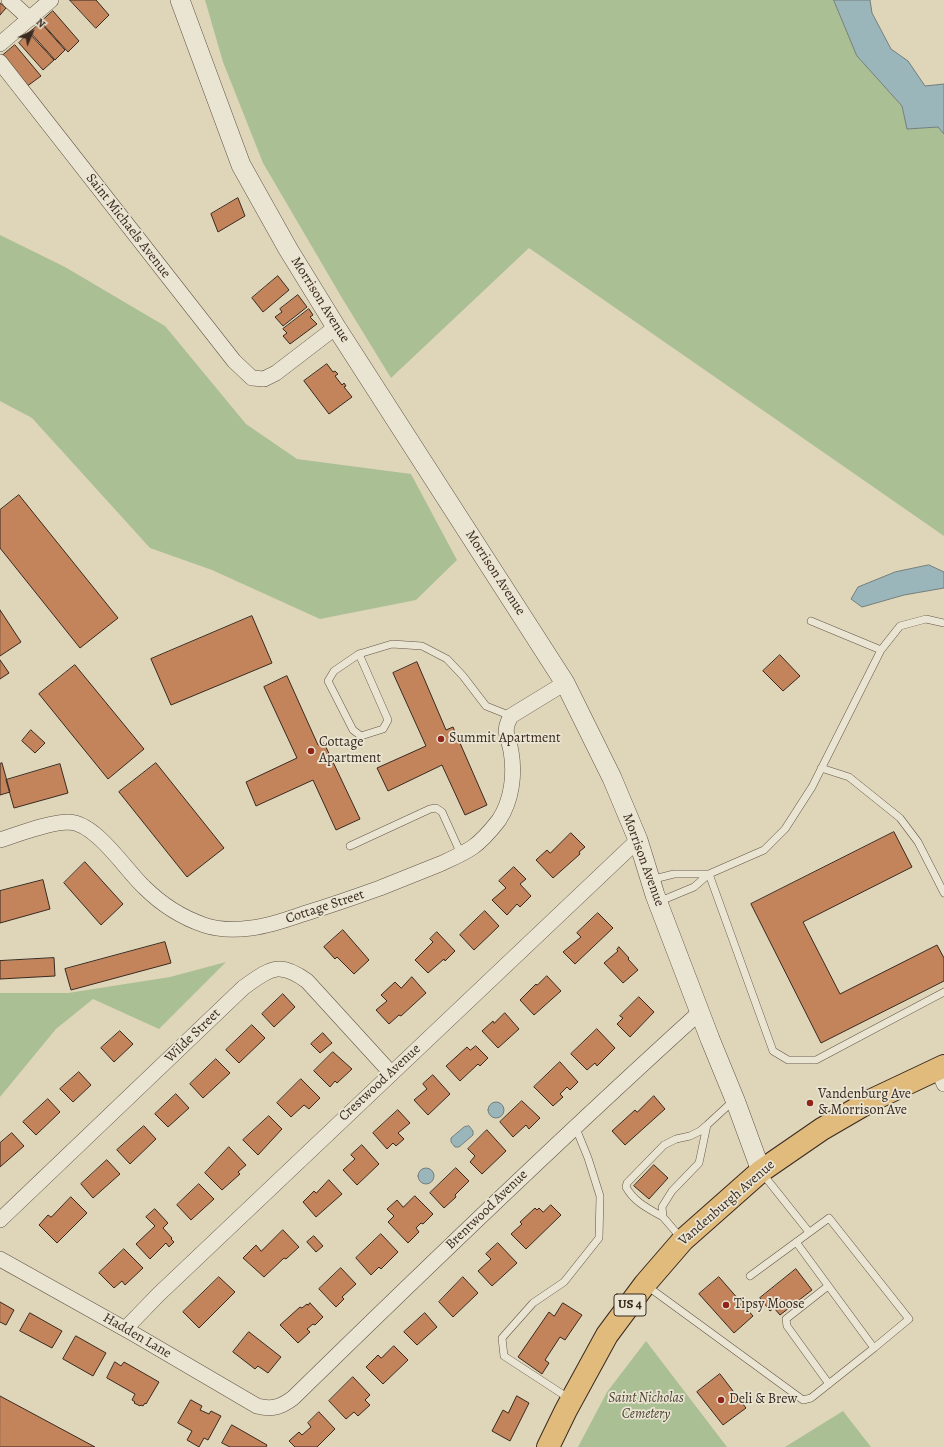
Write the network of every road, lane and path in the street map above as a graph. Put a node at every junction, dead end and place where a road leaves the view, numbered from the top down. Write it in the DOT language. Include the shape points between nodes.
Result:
graph roads {
  1 [pos="9,0"];
  2 [pos="51,0"];
  3 [pos="180,0"];
  4 [pos="30,19"];
  5 [pos="0,44"];
  6 [pos="0,62"];
  7 [pos="336,327"];
  8 [pos="811,621"];
  9 [pos="944,623"];
  10 [pos="881,650"];
  11 [pos="359,654"];
  12 [pos="565,683"];
  13 [pos="511,716"];
  14 [pos="821,768"];
  15 [pos="0,840"];
  16 [pos="638,840"];
  17 [pos="350,846"];
  18 [pos="461,854"];
  19 [pos="709,874"];
  20 [pos="650,880"];
  21 [pos="944,892"];
  22 [pos="658,902"];
  23 [pos="944,992"];
  24 [pos="700,1012"];
  25 [pos="392,1073"];
  26 [pos="942,1073"];
  27 [pos="735,1100"];
  28 [pos="707,1125"];
  29 [pos="576,1126"];
  30 [pos="761,1171"];
  31 [pos="663,1217"];
  32 [pos="0,1220"];
  33 [pos="809,1232"];
  34 [pos="683,1240"];
  35 [pos="796,1242"];
  36 [pos="0,1259"];
  37 [pos="750,1276"];
  38 [pos="645,1284"];
  39 [pos="828,1286"];
  40 [pos="125,1329"];
  41 [pos="874,1348"];
  42 [pos="828,1384"];
  43 [pos="572,1400"];
  44 [pos="275,1408"];
  45 [pos="548,1447"];
  1 -- 4 [label="street"];
  2 -- 4 [label="street"];
  3 -- 7 [label="street, Morrison Avenue" via="241,165"];
  4 -- 5 [label="street"];
  6 -- 7 [label="street, Saint Michaels Avenue" via="234,361 252,378 264,379 276,373"];
  7 -- 12 [label="street, Morrison Avenue"];
  8 -- 10 [label="lane"];
  9 -- 10 [label="lane" via="926,619 900,626"];
  10 -- 14 [label="lane"];
  11 -- 11 [label="lane" via="388,720 383,730 361,736 353,730 328,681 334,671"];
  11 -- 13 [label="lane" via="392,644 422,646 446,659 486,706"];
  12 -- 13 [label="street"];
  12 -- 16 [label="street, Morrison Avenue" via="612,778"];
  13 -- 18 [label="street, Cottage Street" via="506,724 506,731 513,770 512,787 506,806 489,832"];
  14 -- 19 [label="lane" via="785,829 764,850"];
  14 -- 21 [label="lane" via="849,777 900,818 918,842"];
  15 -- 18 [label="street, Cottage Street" via="51,824 79,824 104,841 143,886 164,904 186,918 228,929 251,928 284,921 337,904"];
  16 -- 20 [label="street, Morrison Avenue"];
  16 -- 25 [label="street, Crestwood Avenue"];
  17 -- 18 [label="lane" via="436,808 442,812"];
  19 -- 20 [label="lane" via="674,874"];
  19 -- 22 [label="lane" via="694,887"];
  19 -- 23 [label="lane" via="773,1051 788,1060 816,1060"];
  20 -- 22 [label="street, Morrison Avenue"];
  22 -- 24 [label="street, Morrison Avenue"];
  24 -- 27 [label="street, Morrison Avenue"];
  24 -- 29 [label="street, Brentwood Avenue"];
  25 -- 32 [label="street, Wilde Street" via="307,981 285,968 267,971 244,987"];
  25 -- 40 [label="street, Crestwood Avenue"];
  26 -- 30 [label="main road, Vandenburgh Avenue / US 4" via="872,1100 822,1129"];
  27 -- 28 [label="lane"];
  27 -- 30 [label="street, Morrison Avenue"];
  28 -- 31 [label="lane" via="699,1163 668,1197 662,1207"];
  28 -- 31 [label="lane" via="690,1136 664,1145 627,1183 626,1187 632,1196"];
  29 -- 43 [label="lane" via="600,1196 598,1238 564,1282 533,1303 502,1338 504,1356"];
  29 -- 44 [label="street, Brentwood Avenue" via="293,1398"];
  30 -- 33 [label="lane"];
  30 -- 34 [label="main road, Vandenburgh Avenue / US 4"];
  31 -- 34 [label="lane"];
  33 -- 35 [label="lane"];
  33 -- 41 [label="lane" via="829,1218 909,1319"];
  34 -- 38 [label="main road, Vandenburgh Avenue / US 4"];
  35 -- 37 [label="lane"];
  35 -- 39 [label="lane"];
  36 -- 40 [label="street, Hadden Lane"];
  38 -- 42 [label="lane" via="803,1400 811,1398"];
  38 -- 43 [label="main road, Vandenburgh Avenue / US 4" via="607,1335"];
  39 -- 41 [label="lane"];
  39 -- 42 [label="lane" via="786,1319 787,1326"];
  40 -- 44 [label="street, Hadden Lane" via="257,1406"];
  41 -- 42 [label="lane"];
  43 -- 45 [label="main road, Vandenburgh Avenue / US 4"];
}
